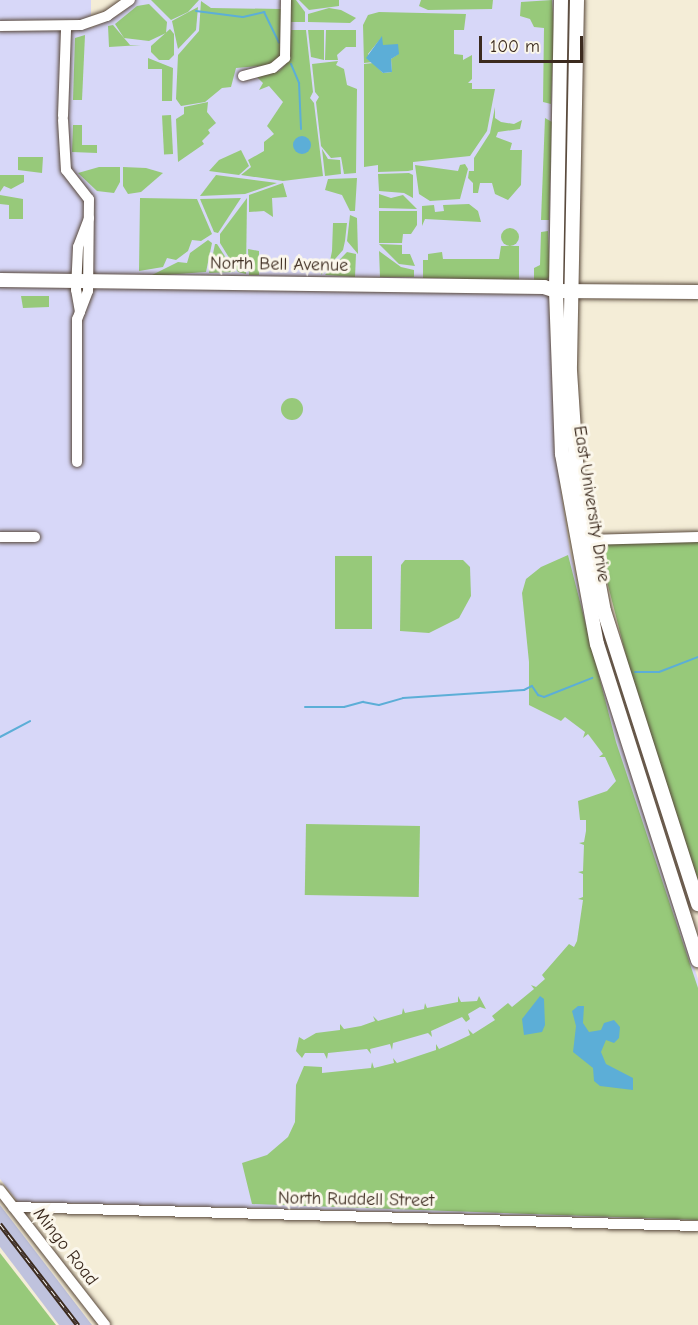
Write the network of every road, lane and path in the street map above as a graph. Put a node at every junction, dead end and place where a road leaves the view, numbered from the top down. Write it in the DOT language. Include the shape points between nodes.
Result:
graph roads {
  1 [pos="130,0"];
  2 [pos="286,0"];
  3 [pos="561,0"];
  4 [pos="576,0"];
  5 [pos="0,26"];
  6 [pos="66,28"];
  7 [pos="243,76"];
  8 [pos="0,280"];
  9 [pos="82,286"];
  10 [pos="0,289"];
  11 [pos="563,291"];
  12 [pos="698,292"];
  13 [pos="77,462"];
  14 [pos="0,537"];
  15 [pos="35,537"];
  16 [pos="698,537"];
  17 [pos="583,541"];
  18 [pos="698,904"];
  19 [pos="698,960"];
  20 [pos="0,1190"];
  21 [pos="13,1207"];
  22 [pos="698,1226"];
  23 [pos="105,1325"];
  1 -- 6 [label="street" via="107,16"];
  2 -- 7 [label="street" via="285,58 273,68"];
  3 -- 11 [label="main road, East University Drive"];
  4 -- 11 [label="main road, East University Drive"];
  5 -- 6 [label="street"];
  6 -- 9 [label="street" via="66,170 89,199 89,218 80,232"];
  8 -- 9 [label="main road, North Bell Avenue"];
  9 -- 10 [label="main road, North Bell Avenue"];
  9 -- 11 [label="main road, North Bell Avenue" via="545,295"];
  9 -- 13 [label="street"];
  11 -- 12 [label="main road, North Bell Avenue"];
  11 -- 17 [label="main road, East University Drive"];
  14 -- 15 [label="street"];
  16 -- 17 [label="street"];
  17 -- 18 [label="main road, East University Drive"];
  17 -- 19 [label="main road, East University Drive" via="597,644"];
  20 -- 21 [label="street, Mingo Road"];
  21 -- 22 [label="street, North Ruddell Street"];
  21 -- 23 [label="street, Mingo Road"];
}
